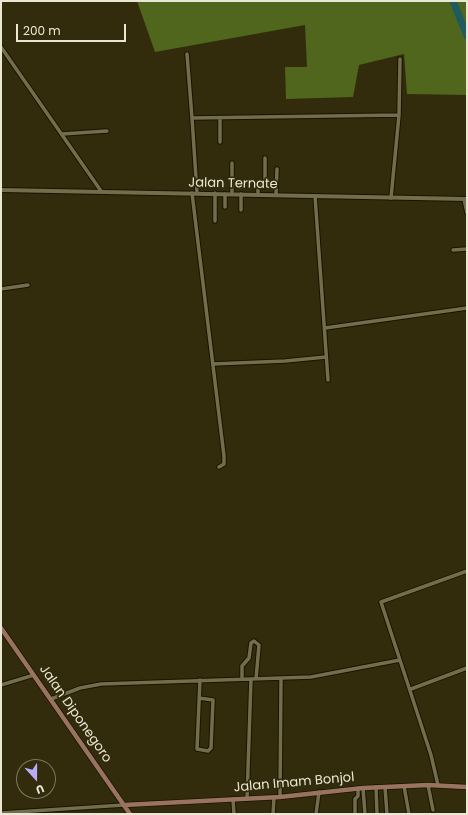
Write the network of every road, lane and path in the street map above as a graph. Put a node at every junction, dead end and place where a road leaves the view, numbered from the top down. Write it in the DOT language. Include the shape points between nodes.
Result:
graph roads {
  1 [pos="1,47"];
  2 [pos="187,54"];
  3 [pos="400,58"];
  4 [pos="399,115"];
  5 [pos="192,118"];
  6 [pos="220,119"];
  7 [pos="107,131"];
  8 [pos="62,134"];
  9 [pos="220,142"];
  10 [pos="265,158"];
  11 [pos="232,163"];
  12 [pos="277,169"];
  13 [pos="1,190"];
  14 [pos="101,191"];
  15 [pos="192,193"];
  16 [pos="197,193"];
  17 [pos="215,193"];
  18 [pos="225,194"];
  19 [pos="232,194"];
  20 [pos="241,194"];
  21 [pos="258,194"];
  22 [pos="276,195"];
  23 [pos="316,196"];
  24 [pos="391,198"];
  25 [pos="466,199"];
  26 [pos="225,207"];
  27 [pos="241,210"];
  28 [pos="467,213"];
  29 [pos="215,220"];
  30 [pos="467,249"];
  31 [pos="453,250"];
  32 [pos="28,285"];
  33 [pos="1,289"];
  34 [pos="467,308"];
  35 [pos="325,328"];
  36 [pos="326,357"];
  37 [pos="213,364"];
  38 [pos="328,380"];
  39 [pos="219,467"];
  40 [pos="467,571"];
  41 [pos="1,628"];
  42 [pos="400,660"];
  43 [pos="467,668"];
  44 [pos="34,675"];
  45 [pos="242,679"];
  46 [pos="253,679"];
  47 [pos="281,679"];
  48 [pos="200,680"];
  49 [pos="1,685"];
  50 [pos="410,689"];
  51 [pos="199,698"];
  52 [pos="51,699"];
  53 [pos="428,785"];
  54 [pos="438,785"];
  55 [pos="404,786"];
  56 [pos="376,787"];
  57 [pos="385,787"];
  58 [pos="467,787"];
  59 [pos="360,788"];
  60 [pos="319,792"];
  61 [pos="280,797"];
  62 [pos="274,798"];
  63 [pos="233,799"];
  64 [pos="247,799"];
  65 [pos="124,805"];
  66 [pos="433,810"];
  67 [pos="1,813"];
  68 [pos="130,814"];
  69 [pos="234,814"];
  70 [pos="273,814"];
  71 [pos="316,814"];
  72 [pos="355,814"];
  73 [pos="365,814"];
  74 [pos="377,814"];
  75 [pos="387,814"];
  76 [pos="409,814"];
  1 -- 8 [label="street"];
  2 -- 5 [label="street"];
  3 -- 4 [label="street"];
  4 -- 6 [label="street"];
  4 -- 24 [label="street"];
  5 -- 6 [label="street"];
  5 -- 16 [label="street"];
  6 -- 9 [label="street"];
  7 -- 8 [label="street"];
  8 -- 14 [label="street"];
  10 -- 21 [label="street" via="265,181 258,188"];
  11 -- 19 [label="street"];
  12 -- 22 [label="street"];
  13 -- 14 [label="street, Jalan Ternate"];
  14 -- 15 [label="street, Jalan Ternate"];
  15 -- 16 [label="street, Jalan Ternate"];
  15 -- 37 [label="street"];
  16 -- 17 [label="street, Jalan Ternate"];
  17 -- 18 [label="street, Jalan Ternate"];
  17 -- 29 [label="street"];
  18 -- 19 [label="street, Jalan Ternate"];
  18 -- 26 [label="street"];
  19 -- 20 [label="street, Jalan Ternate"];
  20 -- 21 [label="street, Jalan Ternate"];
  20 -- 27 [label="street"];
  21 -- 22 [label="street, Jalan Ternate"];
  22 -- 23 [label="street, Jalan Ternate"];
  23 -- 24 [label="street, Jalan Ternate"];
  23 -- 35 [label="street"];
  24 -- 25 [label="street, Jalan Ternate"];
  25 -- 28 [label="street"];
  30 -- 31 [label="street"];
  32 -- 33 [label="street"];
  34 -- 35 [label="street"];
  35 -- 36 [label="street"];
  36 -- 37 [label="street"];
  36 -- 38 [label="street"];
  37 -- 39 [label="street" via="224,456 224,464"];
  40 -- 42 [label="street" via="381,602"];
  41 -- 44 [label="main road, Jalan Diponegoro"];
  42 -- 47 [label="street" via="311,677"];
  42 -- 50 [label="street"];
  43 -- 50 [label="street"];
  44 -- 49 [label="street"];
  44 -- 52 [label="main road, Jalan Diponegoro"];
  45 -- 46 [label="street"];
  45 -- 46 [label="street" via="242,666 249,658 251,643 254,641 259,645"];
  45 -- 48 [label="street"];
  46 -- 47 [label="street"];
  46 -- 64 [label="street"];
  47 -- 61 [label="street"];
  48 -- 51 [label="street"];
  48 -- 52 [label="street" via="101,684 80,688"];
  50 -- 54 [label="street"];
  51 -- 51 [label="street" via="197,749 208,751 211,748 213,700"];
  52 -- 65 [label="main road, Jalan Diponegoro"];
  53 -- 54 [label="main road, Jalan Imam Bonjol"];
  53 -- 55 [label="main road, Jalan Imam Bonjol"];
  53 -- 66 [label="street"];
  54 -- 58 [label="main road, Jalan Imam Bonjol"];
  55 -- 57 [label="main road, Jalan Imam Bonjol"];
  55 -- 76 [label="street"];
  56 -- 57 [label="main road, Jalan Imam Bonjol"];
  56 -- 59 [label="main road, Jalan Imam Bonjol"];
  56 -- 74 [label="street"];
  57 -- 75 [label="street"];
  59 -- 60 [label="main road, Jalan Imam Bonjol"];
  59 -- 72 [label="street" via="355,799"];
  59 -- 73 [label="street"];
  60 -- 61 [label="main road, Jalan Imam Bonjol"];
  60 -- 71 [label="street"];
  61 -- 62 [label="main road, Jalan Imam Bonjol"];
  62 -- 64 [label="main road, Jalan Imam Bonjol"];
  62 -- 70 [label="street"];
  63 -- 64 [label="main road, Jalan Imam Bonjol"];
  63 -- 65 [label="main road, Jalan Imam Bonjol"];
  63 -- 69 [label="street"];
  65 -- 67 [label="street"];
  65 -- 68 [label="main road, Jalan Diponegoro"];
}
